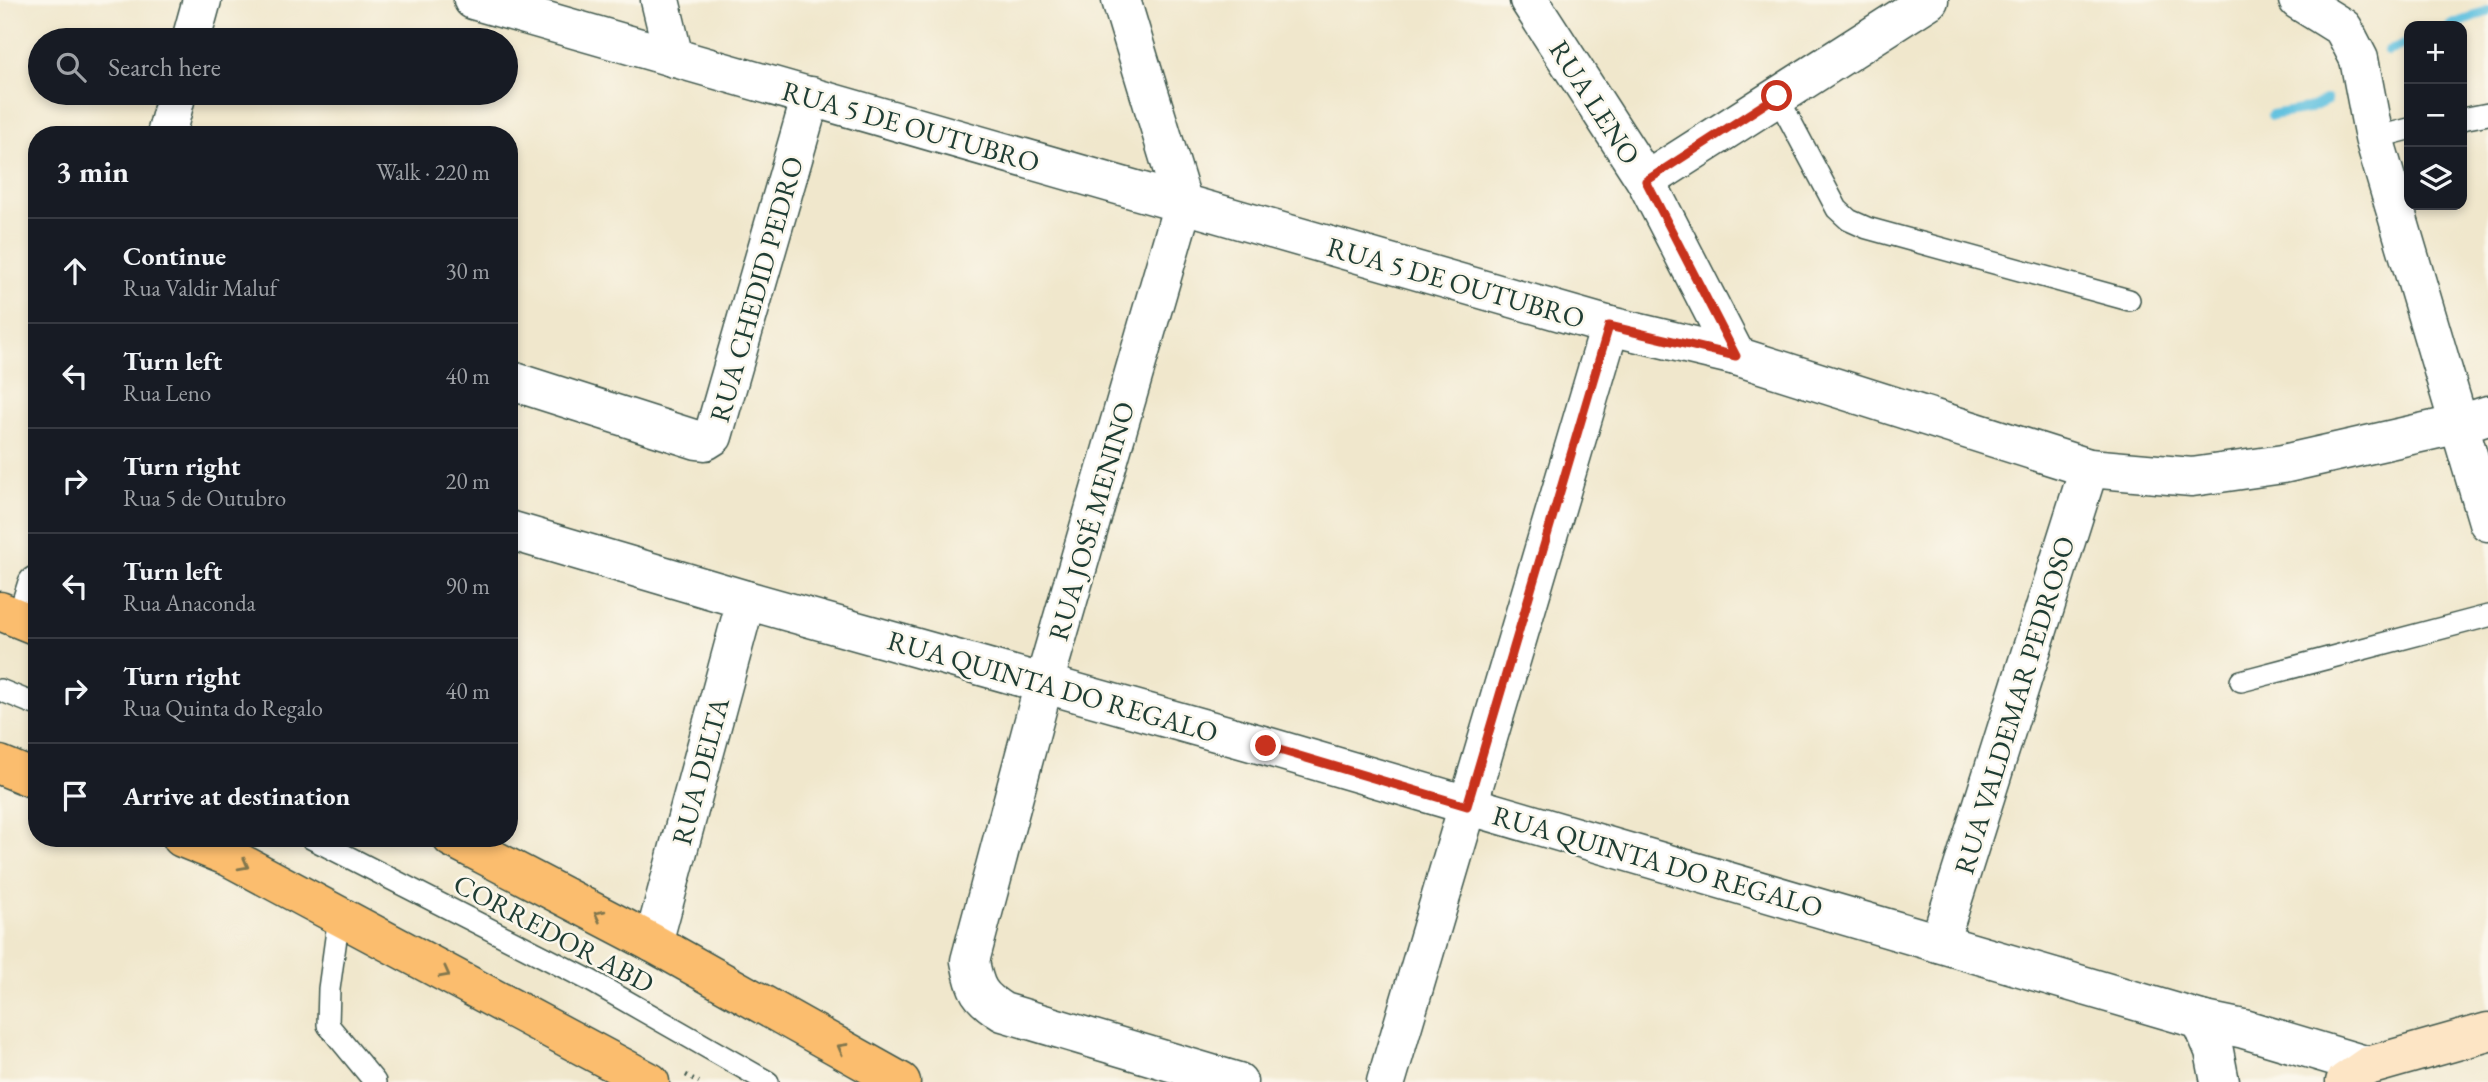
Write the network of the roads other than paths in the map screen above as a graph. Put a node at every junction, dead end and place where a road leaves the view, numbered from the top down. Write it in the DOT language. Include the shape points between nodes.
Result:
graph roads {
  1 [pos="202,0"];
  2 [pos="472,0"];
  3 [pos="660,0"];
  4 [pos="1121,0"];
  5 [pos="1529,0"];
  6 [pos="1929,0"];
  7 [pos="2298,0"];
  8 [pos="194,28"];
  9 [pos="674,58"];
  10 [pos="811,96"];
  11 [pos="1777,96"];
  12 [pos="174,105"];
  13 [pos="2488,114"];
  14 [pos="2467,117"];
  15 [pos="168,126"];
  16 [pos="2391,134"];
  17 [pos="1646,181"];
  18 [pos="1183,204"];
  19 [pos="2129,300"];
  20 [pos="1609,326"];
  21 [pos="1736,356"];
  22 [pos="518,383"];
  23 [pos="2474,420"];
  24 [pos="2089,468"];
  25 [pos="2488,522"];
  26 [pos="518,533"];
  27 [pos="746,600"];
  28 [pos="2488,616"];
  29 [pos="2241,681"];
  30 [pos="1044,683"];
  31 [pos="0,690"];
  32 [pos="28,701"];
  33 [pos="0,765"];
  34 [pos="28,776"];
  35 [pos="1467,806"];
  36 [pos="204,847"];
  37 [pos="329,847"];
  38 [pos="469,847"];
  39 [pos="339,916"];
  40 [pos="653,943"];
  41 [pos="1939,943"];
  42 [pos="2201,1020"];
  43 [pos="2488,1032"];
  44 [pos="2356,1074"];
  45 [pos="632,1077"];
  46 [pos="375,1082"];
  47 [pos="768,1082"];
  48 [pos="901,1082"];
  49 [pos="1238,1082"];
  50 [pos="1386,1082"];
  51 [pos="2220,1082"];
  1 -- 8 [label="street"];
  2 -- 9 [label="street, RUA 5 DE OUTUBRO"];
  3 -- 9 [label="street"];
  4 -- 18 [label="street"];
  5 -- 17 [label="street, RUA LENO"];
  6 -- 11 [label="street"];
  7 -- 16 [label="street" via="2343,28"];
  9 -- 10 [label="street, RUA 5 DE OUTUBRO"];
  10 -- 18 [label="street, RUA 5 DE OUTUBRO"];
  10 -- 22 [label="street, RUA CHEDID PEDRO" via="713,436 697,440"];
  11 -- 17 [label="street"];
  11 -- 19 [label="lane" via="1837,209 1849,220"];
  12 -- 15 [label="street"];
  13 -- 14 [label="lane"];
  16 -- 23 [label="street"];
  17 -- 21 [label="street, RUA LENO"];
  18 -- 20 [label="street, RUA 5 DE OUTUBRO"];
  18 -- 30 [label="street, RUA JOSÉ MENINO"];
  20 -- 21 [label="street, RUA 5 DE OUTUBRO"];
  20 -- 35 [label="street"];
  21 -- 24 [label="street, RUA 5 DE OUTUBRO"];
  23 -- 24 [label="street, RUA 5 DE OUTUBRO" via="2283,464 2192,477"];
  23 -- 25 [label="street"];
  24 -- 41 [label="street, RUA VALDEMAR PEDROSO"];
  26 -- 27 [label="street, RUA QUINTA DO REGALO"];
  27 -- 30 [label="street, RUA QUINTA DO REGALO"];
  27 -- 40 [label="street, RUA DELTA"];
  28 -- 29 [label="lane"];
  30 -- 35 [label="street, RUA QUINTA DO REGALO"];
  30 -- 49 [label="street, RUA JOSÉ MENINO" via="970,961 974,983 985,1001 1003,1013"];
  31 -- 32 [label="lane"];
  33 -- 34 [label="main road"];
  35 -- 41 [label="street, RUA QUINTA DO REGALO"];
  35 -- 50 [label="street"];
  36 -- 39 [label="main road, one-way"];
  37 -- 47 [label="lane, CORREDOR ABD" via="591,981"];
  40 -- 38 [label="main road, one-way"];
  39 -- 45 [label="main road, one-way"];
  39 -- 46 [label="lane" via="328,1025"];
  48 -- 40 [label="main road, one-way"];
  41 -- 42 [label="street, RUA QUINTA DO REGALO"];
  42 -- 44 [label="street, RUA QUINTA DO REGALO" via="2244,1029"];
  42 -- 51 [label="street"];
  43 -- 44 [label="street"];
}
